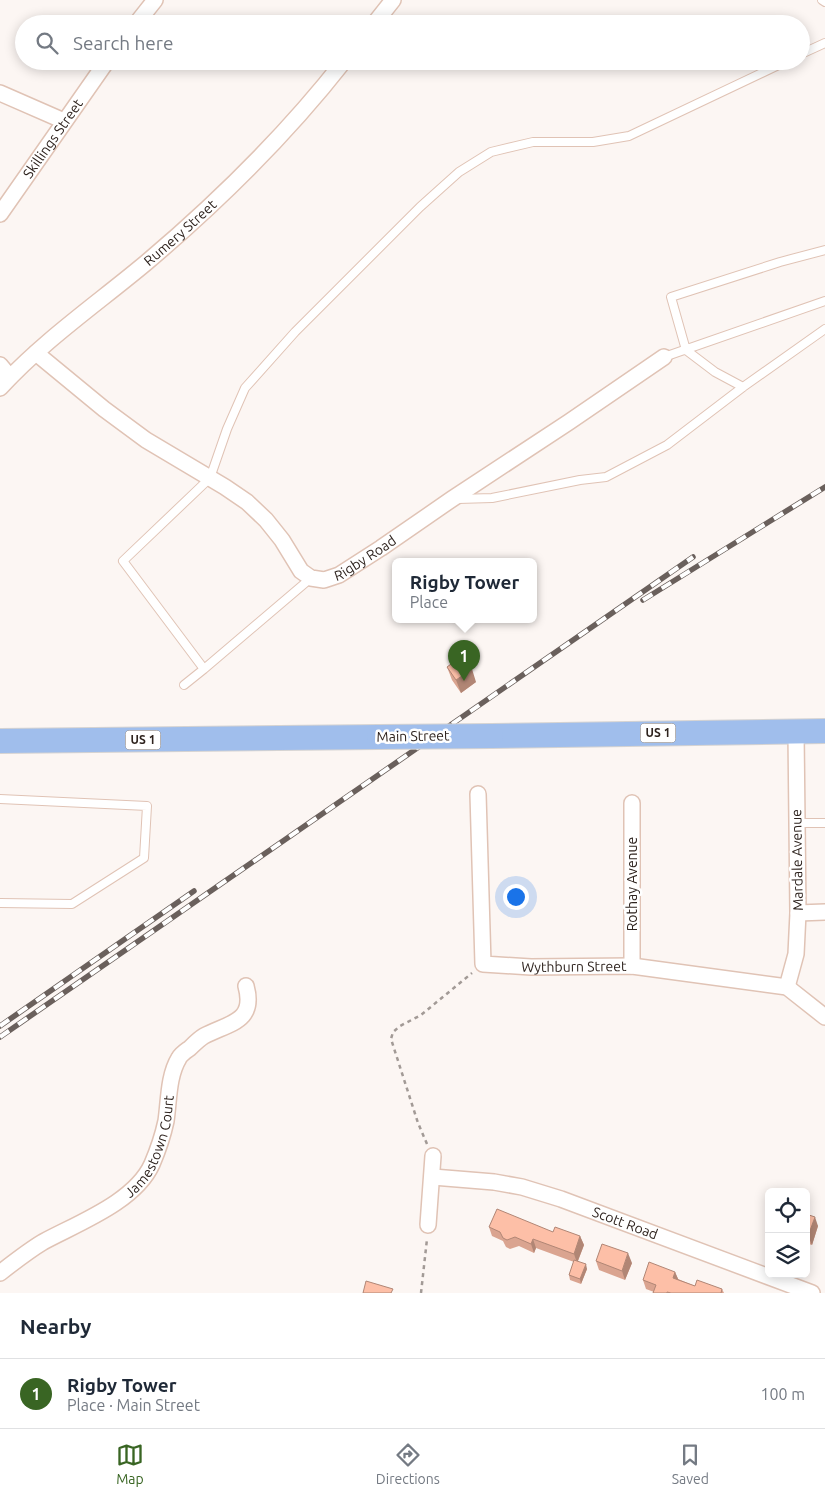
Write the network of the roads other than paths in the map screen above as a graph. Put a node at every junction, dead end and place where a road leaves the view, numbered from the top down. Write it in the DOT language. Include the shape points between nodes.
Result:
graph roads {
  1 [pos="155,0"];
  2 [pos="393,0"];
  3 [pos="143,15"];
  4 [pos="381,15"];
  5 [pos="825,43"];
  6 [pos="810,50"];
  7 [pos="101,70"];
  8 [pos="336,70"];
  9 [pos="768,70"];
  10 [pos="0,93"];
  11 [pos="64,121"];
  12 [pos="0,214"];
  13 [pos="825,250"];
  14 [pos="825,301"];
  15 [pos="825,329"];
  16 [pos="686,350"];
  17 [pos="36,353"];
  18 [pos="664,357"];
  19 [pos="3,377"];
  20 [pos="743,387"];
  21 [pos="210,478"];
  22 [pos="452,499"];
  23 [pos="311,578"];
  24 [pos="204,669"];
  25 [pos="184,685"];
  26 [pos="825,731"];
  27 [pos="796,732"];
  28 [pos="0,741"];
  29 [pos="478,794"];
  30 [pos="0,799"];
  31 [pos="632,803"];
  32 [pos="797,823"];
  33 [pos="825,823"];
  34 [pos="0,903"];
  35 [pos="798,912"];
  36 [pos="825,912"];
  37 [pos="632,966"];
  38 [pos="246,986"];
  39 [pos="787,987"];
  40 [pos="825,1016"];
  41 [pos="433,1156"];
  42 [pos="433,1177"];
  43 [pos="428,1225"];
  44 [pos="0,1273"];
  45 [pos="812,1293"];
  1 -- 3 [label="street"];
  2 -- 4 [label="street"];
  5 -- 6 [label="lane"];
  7 -- 11 [label="street, Skillings Street"];
  8 -- 17 [label="street, Rumery Street" via="287,129 199,217"];
  9 -- 21 [label="lane" via="629,136 593,142 534,142 491,152 459,172 302,325 245,388"];
  10 -- 11 [label="street"];
  11 -- 12 [label="street, Skillings Street"];
  13 -- 16 [label="lane" via="671,297"];
  14 -- 16 [label="lane"];
  15 -- 20 [label="lane"];
  16 -- 18 [label="lane"];
  16 -- 20 [label="lane" via="715,372"];
  17 -- 19 [label="street, Rumery Street"];
  17 -- 21 [label="street" via="146,440"];
  18 -- 22 [label="street, Rigby Road"];
  20 -- 22 [label="lane" via="667,445 606,477 492,498"];
  21 -- 23 [label="street" via="247,502 266,520 301,571"];
  21 -- 24 [label="lane" via="123,561"];
  22 -- 23 [label="street, Rigby Road" via="339,575 324,580"];
  23 -- 24 [label="lane"];
  24 -- 25 [label="lane"];
  26 -- 27 [label="main road, Main Street / US 1"];
  27 -- 28 [label="main road, Main Street / US 1, bridge"];
  27 -- 32 [label="street, Mardale Avenue"];
  29 -- 37 [label="street, Wythburn Street" via="483,964"];
  30 -- 34 [label="lane" via="147,806 144,858 72,904"];
  31 -- 37 [label="street, Rothay Avenue"];
  32 -- 33 [label="lane"];
  32 -- 35 [label="street, Mardale Avenue"];
  35 -- 36 [label="street"];
  35 -- 39 [label="street, Mardale Avenue" via="796,954"];
  37 -- 39 [label="street, Wythburn Street"];
  38 -- 44 [label="street, Jamestown Court" via="250,999 246,1012 234,1024 204,1036 179,1057 172,1076 157,1152 142,1181 130,1193 41,1244"];
  39 -- 40 [label="street, Wythburn Street"];
  41 -- 42 [label="street"];
  42 -- 43 [label="street"];
  42 -- 45 [label="street, Scott Road" via="522,1187"];
}
